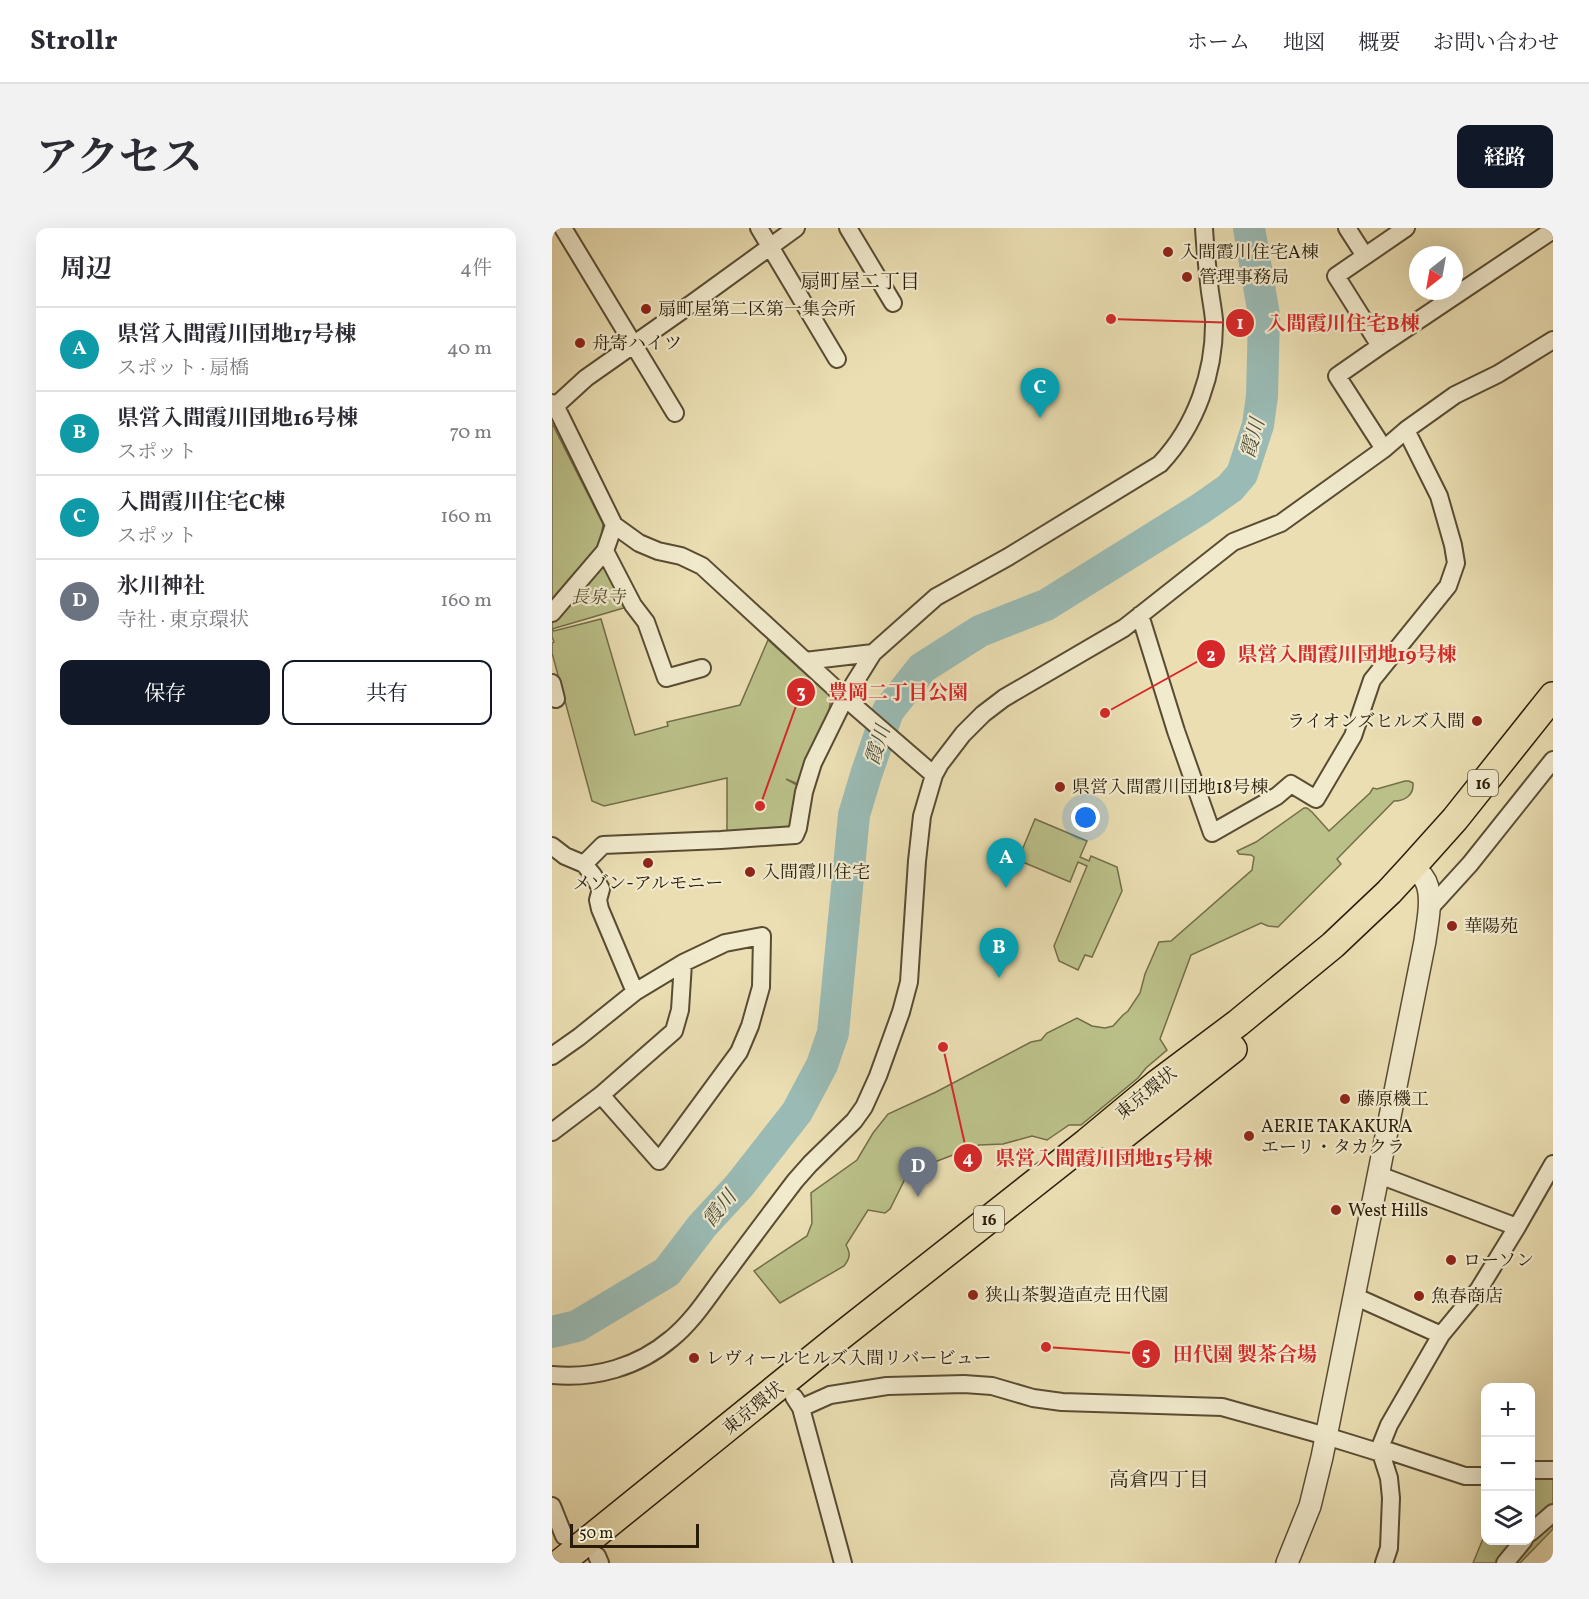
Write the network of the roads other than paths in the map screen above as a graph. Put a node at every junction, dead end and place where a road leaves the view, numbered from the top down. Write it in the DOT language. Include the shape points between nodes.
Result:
graph roads {
  1 [pos="563,228"];
  2 [pos="759,228"];
  3 [pos="796,228"];
  4 [pos="848,228"];
  5 [pos="1204,228"];
  6 [pos="1347,228"];
  7 [pos="1406,228"];
  8 [pos="1553,230"];
  9 [pos="770,247"];
  10 [pos="1365,256"];
  11 [pos="893,303"];
  12 [pos="1553,340"];
  13 [pos="633,345"];
  14 [pos="1380,346"];
  15 [pos="837,359"];
  16 [pos="553,406"];
  17 [pos="675,413"];
  18 [pos="1406,430"];
  19 [pos="1384,449"];
  20 [pos="614,525"];
  21 [pos="605,551"];
  22 [pos="552,613"];
  23 [pos="1140,615"];
  24 [pos="873,653"];
  25 [pos="805,661"];
  26 [pos="702,668"];
  27 [pos="1553,696"];
  28 [pos="848,701"];
  29 [pos="1553,724"];
  30 [pos="1553,760"];
  31 [pos="929,771"];
  32 [pos="552,846"];
  33 [pos="584,864"];
  34 [pos="1418,873"];
  35 [pos="1430,909"];
  36 [pos="683,963"];
  37 [pos="635,992"];
  38 [pos="552,1056"];
  39 [pos="601,1095"];
  40 [pos="552,1132"];
  41 [pos="1553,1164"];
  42 [pos="1378,1175"];
  43 [pos="1517,1227"];
  44 [pos="1354,1296"];
  45 [pos="1441,1335"];
  46 [pos="552,1375"];
  47 [pos="797,1403"];
  48 [pos="1326,1436"];
  49 [pos="1381,1453"];
  50 [pos="1535,1470"];
  51 [pos="1553,1470"];
  52 [pos="1481,1476"];
  53 [pos="552,1506"];
  54 [pos="1553,1513"];
  55 [pos="1535,1529"];
  56 [pos="564,1536"];
  57 [pos="1520,1545"];
  58 [pos="595,1561"];
  59 [pos="561,1563"];
  60 [pos="843,1563"];
  61 [pos="1287,1563"];
  62 [pos="1384,1563"];
  63 [pos="1505,1563"];
  1 -- 13 [label="street"];
  2 -- 9 [label="street"];
  3 -- 9 [label="street"];
  4 -- 11 [label="street"];
  5 -- 24 [label="street" via="1214,320 1211,354 1194,415 1172,452 1112,495 936,597"];
  6 -- 10 [label="street"];
  7 -- 10 [label="street"];
  8 -- 14 [label="street"];
  9 -- 13 [label="street"];
  9 -- 15 [label="street"];
  10 -- 14 [label="street" via="1336,276"];
  12 -- 18 [label="street" via="1455,395"];
  13 -- 16 [label="street"];
  13 -- 17 [label="street"];
  14 -- 19 [label="street" via="1337,376"];
  16 -- 20 [label="street"];
  18 -- 19 [label="street"];
  18 -- 23 [label="street" via="1438,496 1456,563 1448,586 1372,680 1353,736 1316,799 1291,784 1212,833"];
  19 -- 23 [label="street" via="1281,523 1233,543"];
  20 -- 21 [label="street"];
  20 -- 25 [label="street" via="639,543 702,566"];
  21 -- 22 [label="street"];
  21 -- 26 [label="street" via="646,622 666,678"];
  23 -- 31 [label="street" via="996,704"];
  24 -- 25 [label="street"];
  24 -- 28 [label="street"];
  25 -- 28 [label="street"];
  27 -- 34 [label="highway, 東京環状 / 16" via="1455,819"];
  28 -- 31 [label="street"];
  28 -- 33 [label="street" via="813,763 795,834 603,845"];
  29 -- 34 [label="highway, 東京環状 / 16" via="1468,831"];
  30 -- 35 [label="street"];
  31 -- 46 [label="street" via="919,833 909,982 864,1107 795,1181 672,1339 628,1365 590,1375"];
  32 -- 33 [label="street"];
  33 -- 37 [label="street" via="601,890 600,909"];
  34 -- 35 [label="street" via="1429,895"];
  34 -- 47 [label="highway, 東京環状 / 16" via="1400,904 1343,957"];
  34 -- 59 [label="highway, 東京環状 / 16" via="1389,892 1333,945 1238,1023 837,1339"];
  35 -- 42 [label="street"];
  36 -- 37 [label="street"];
  36 -- 39 [label="street" via="680,1010 674,1030"];
  36 -- 39 [label="street" via="725,943 762,936 761,987 739,1052 660,1161"];
  37 -- 38 [label="street"];
  39 -- 40 [label="street"];
  41 -- 43 [label="street"];
  42 -- 43 [label="street"];
  42 -- 44 [label="street"];
  43 -- 45 [label="street" via="1479,1289"];
  44 -- 45 [label="street"];
  44 -- 48 [label="street"];
  45 -- 49 [label="street" via="1389,1425"];
  47 -- 48 [label="street" via="887,1386 964,1384 992,1386 1062,1402 1222,1407"];
  47 -- 58 [label="highway, 東京環状 / 16"];
  47 -- 60 [label="street"];
  48 -- 49 [label="street"];
  48 -- 61 [label="street" via="1310,1506"];
  49 -- 52 [label="street" via="1389,1450 1466,1476"];
  49 -- 62 [label="street" via="1391,1498 1389,1548"];
  50 -- 51 [label="street"];
  53 -- 56 [label="street"];
  54 -- 55 [label="street"];
  57 -- 63 [label="street"];
}
